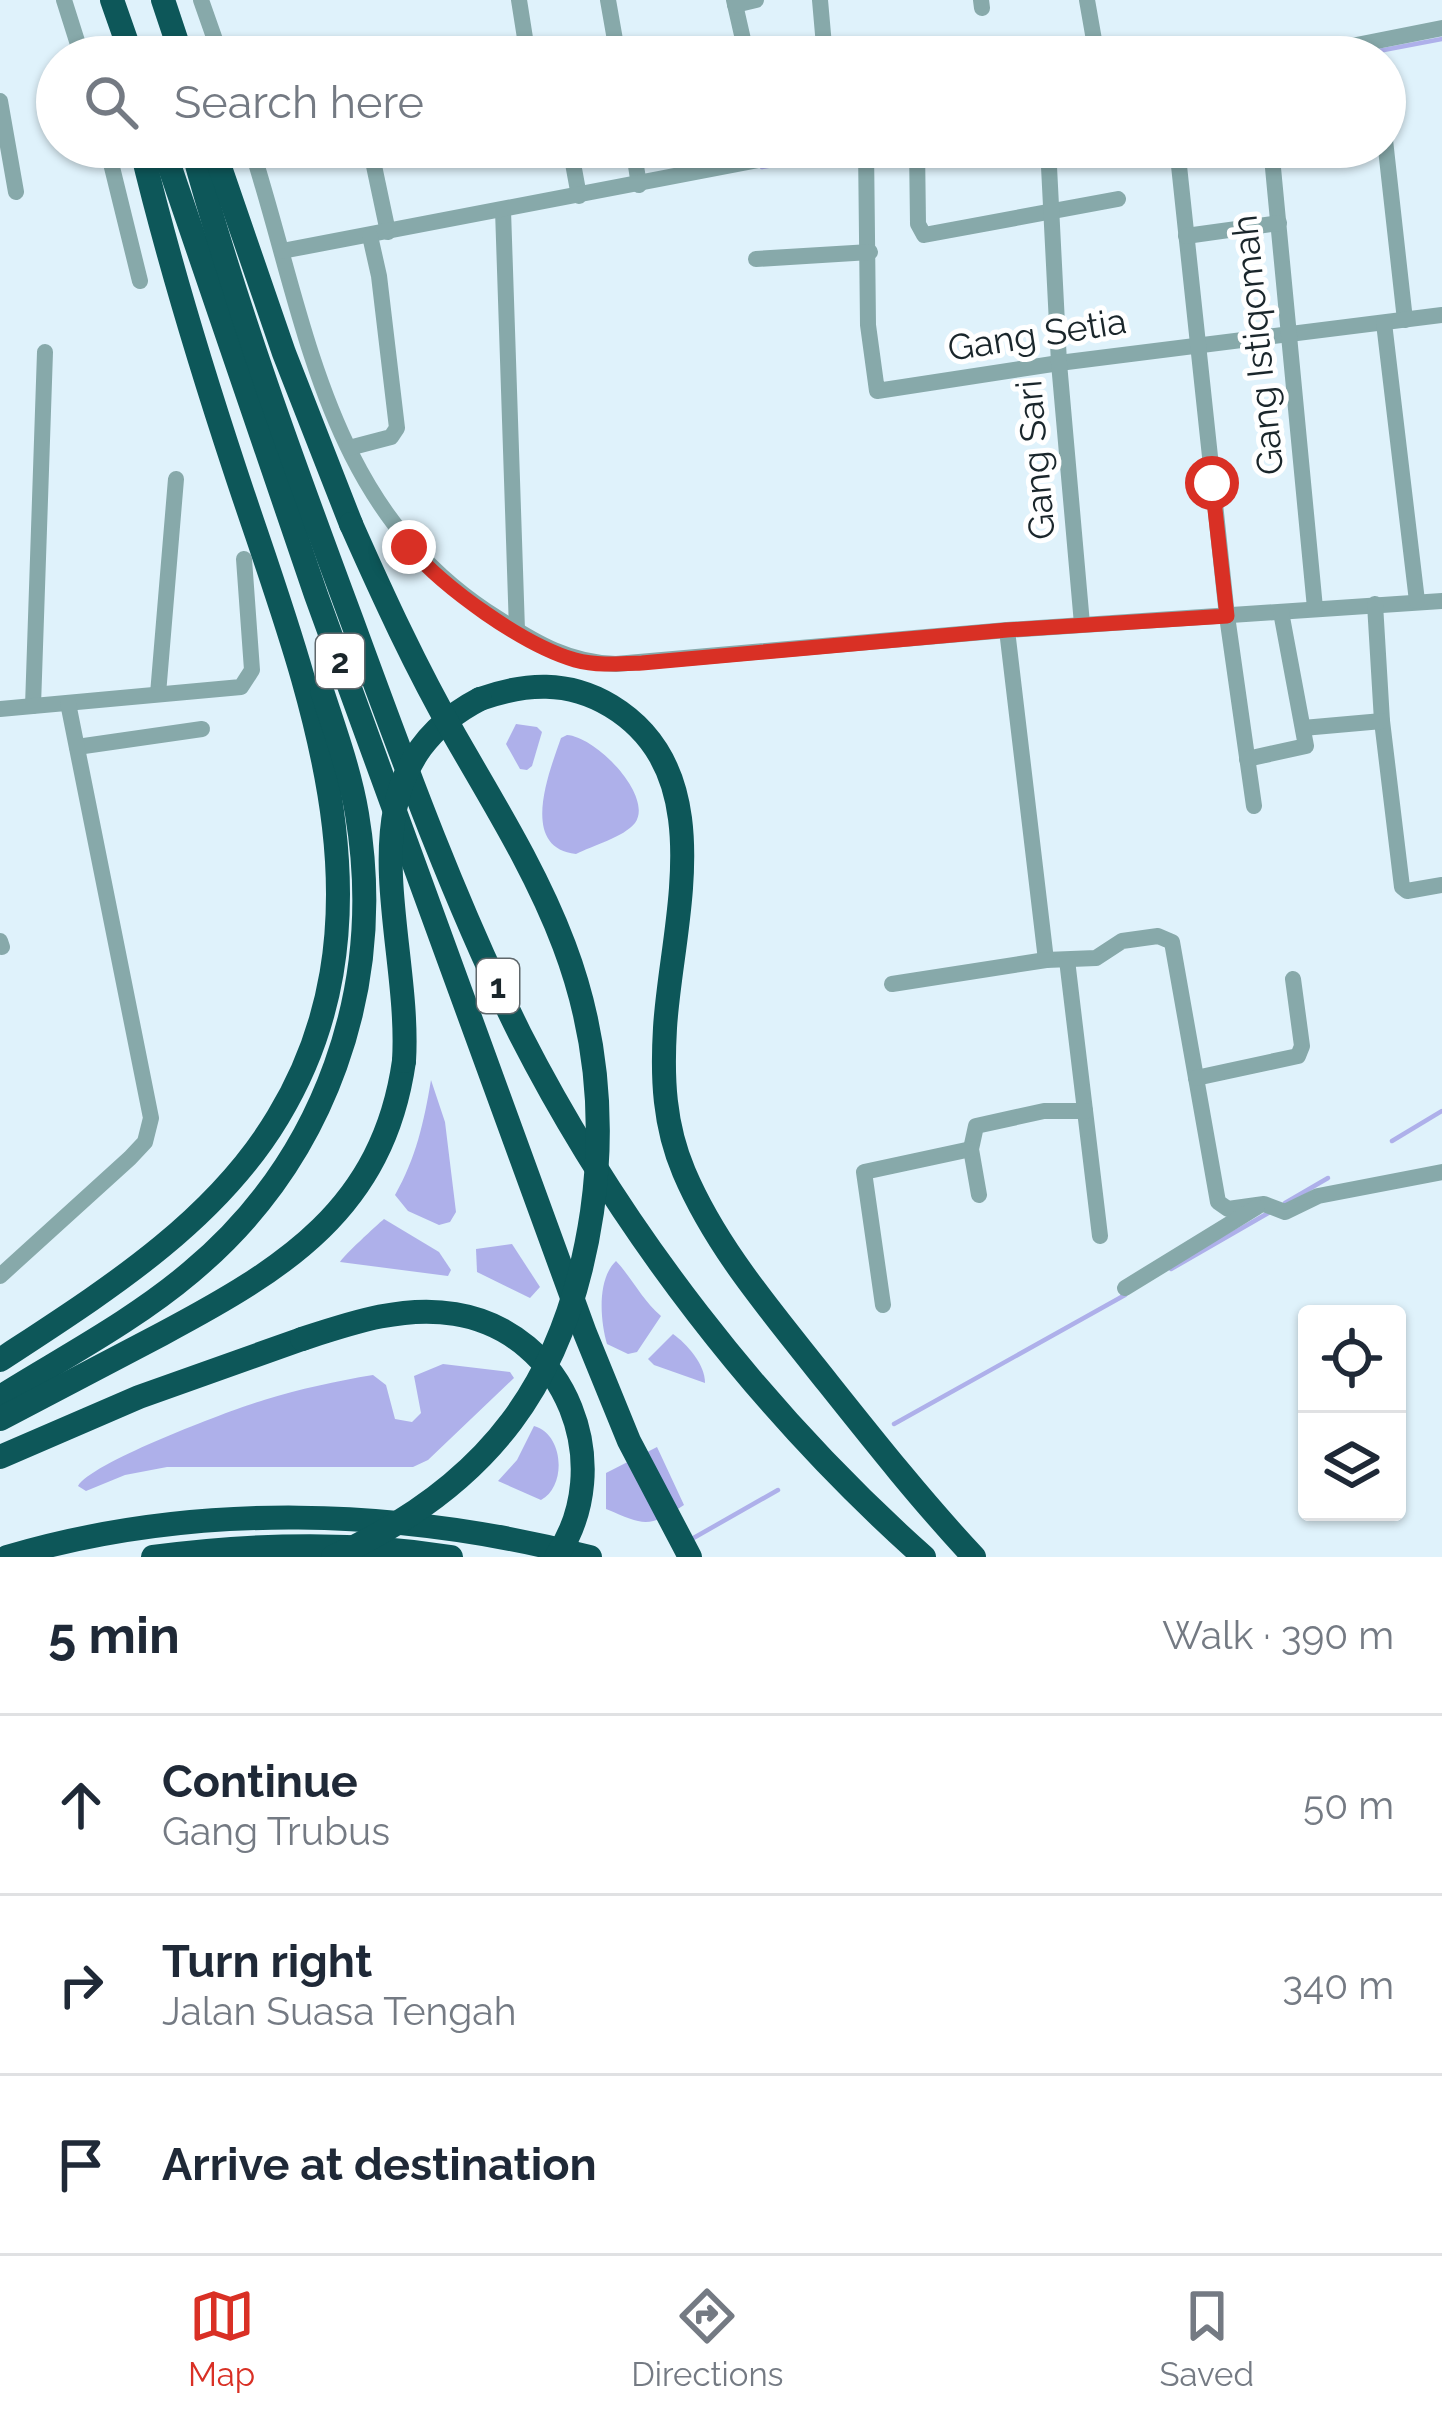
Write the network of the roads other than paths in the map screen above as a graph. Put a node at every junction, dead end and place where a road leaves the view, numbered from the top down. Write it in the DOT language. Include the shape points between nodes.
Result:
graph roads {
  1 [pos="64,0"];
  2 [pos="109,0"];
  3 [pos="158,0"];
  4 [pos="201,0"];
  5 [pos="519,0"];
  6 [pos="608,0"];
  7 [pos="755,0"];
  8 [pos="820,0"];
  9 [pos="1087,0"];
  10 [pos="735,3"];
  11 [pos="1442,28"];
  12 [pos="75,36"];
  13 [pos="116,36"];
  14 [pos="124,36"];
  15 [pos="165,36"];
  16 [pos="173,36"];
  17 [pos="214,36"];
  18 [pos="525,36"];
  19 [pos="614,36"];
  20 [pos="742,36"];
  21 [pos="823,36"];
  22 [pos="1093,36"];
  23 [pos="1402,36"];
  24 [pos="0,101"];
  25 [pos="112,168"];
  26 [pos="147,168"];
  27 [pos="171,168"];
  28 [pos="198,168"];
  29 [pos="220,168"];
  30 [pos="257,168"];
  31 [pos="372,168"];
  32 [pos="574,168"];
  33 [pos="636,168"];
  34 [pos="708,168"];
  35 [pos="868,168"];
  36 [pos="917,168"];
  37 [pos="1049,168"];
  38 [pos="1179,168"];
  39 [pos="1272,168"];
  40 [pos="1388,168"];
  41 [pos="639,185"];
  42 [pos="16,192"];
  43 [pos="580,196"];
  44 [pos="1118,199"];
  45 [pos="503,210"];
  46 [pos="1051,210"];
  47 [pos="1279,223"];
  48 [pos="379,234"];
  49 [pos="1186,236"];
  50 [pos="282,251"];
  51 [pos="870,252"];
  52 [pos="756,259"];
  53 [pos="140,281"];
  54 [pos="1442,315"];
  55 [pos="1405,320"];
  56 [pos="1384,323"];
  57 [pos="1291,332"];
  58 [pos="1198,345"];
  59 [pos="200,351"];
  60 [pos="45,352"];
  61 [pos="1059,362"];
  62 [pos="349,448"];
  63 [pos="176,479"];
  64 [pos="244,559"];
  65 [pos="1417,601"];
  66 [pos="1442,601"];
  67 [pos="1375,604"];
  68 [pos="1315,608"];
  69 [pos="1281,612"];
  70 [pos="1227,616"];
  71 [pos="1082,624"];
  72 [pos="517,630"];
  73 [pos="1007,630"];
  74 [pos="158,694"];
  75 [pos="68,703"];
  76 [pos="33,706"];
  77 [pos="0,709"];
  78 [pos="1382,721"];
  79 [pos="1303,728"];
  80 [pos="202,729"];
  81 [pos="77,747"];
  82 [pos="1247,759"];
  83 [pos="1254,806"];
  84 [pos="1442,885"];
  85 [pos="1046,960"];
  86 [pos="1067,960"];
  87 [pos="1293,979"];
  88 [pos="892,984"];
  89 [pos="1196,1078"];
  90 [pos="1085,1111"];
  91 [pos="971,1149"];
  92 [pos="1442,1172"];
  93 [pos="979,1196"];
  94 [pos="1270,1206"];
  95 [pos="1100,1236"];
  96 [pos="0,1276"];
  97 [pos="1125,1288"];
  98 [pos="883,1305"];
  99 [pos="0,1360"];
  100 [pos="0,1396"];
  101 [pos="0,1419"];
  102 [pos="0,1457"];
  103 [pos="7,1557"];
  104 [pos="152,1557"];
  105 [pos="334,1557"];
  106 [pos="452,1557"];
  107 [pos="556,1557"];
  108 [pos="590,1557"];
  109 [pos="690,1557"];
  110 [pos="924,1557"];
  111 [pos="974,1557"];
  1 -- 12 [label="street"];
  2 -- 13 [label="highway"];
  2 -- 14 [label="highway"];
  3 -- 15 [label="highway"];
  3 -- 16 [label="highway"];
  4 -- 17 [label="street"];
  5 -- 18 [label="street"];
  6 -- 19 [label="street"];
  7 -- 10 [label="street"];
  8 -- 21 [label="street"];
  9 -- 22 [label="street"];
  10 -- 20 [label="street"];
  11 -- 23 [label="street"];
  24 -- 42 [label="street"];
  25 -- 53 [label="street"];
  26 -- 59 [label="highway"];
  27 -- 109 [label="highway, 2" via="526,1173 608,1391"];
  28 -- 110 [label="highway, 1" via="326,552 430,825 551,1091 722,1342"];
  29 -- 105 [label="highway, bridge" via="351,524 408,650 563,942 590,1030 599,1132 580,1281 540,1380 501,1436 451,1485"];
  30 -- 50 [label="street"];
  31 -- 48 [label="street"];
  32 -- 43 [label="street"];
  33 -- 41 [label="street"];
  34 -- 41 [label="street"];
  35 -- 51 [label="street, Gang Setia"];
  36 -- 46 [label="street" via="924,235"];
  37 -- 46 [label="street, Gang Sari"];
  38 -- 49 [label="street"];
  39 -- 47 [label="street, Gang Istiqomah"];
  40 -- 55 [label="street"];
  41 -- 43 [label="street"];
  43 -- 45 [label="street"];
  44 -- 46 [label="street"];
  45 -- 48 [label="street"];
  45 -- 72 [label="street"];
  46 -- 61 [label="street, Gang Sari"];
  47 -- 49 [label="street"];
  47 -- 57 [label="street, Gang Istiqomah"];
  48 -- 50 [label="street"];
  48 -- 62 [label="street" via="397,428"];
  49 -- 58 [label="street"];
  50 -- 62 [label="street" via="316,376"];
  51 -- 52 [label="street"];
  51 -- 61 [label="street, Gang Setia" via="877,391"];
  54 -- 55 [label="street, Gang Setia"];
  55 -- 56 [label="street, Gang Setia"];
  56 -- 57 [label="street, Gang Setia"];
  56 -- 65 [label="street"];
  57 -- 58 [label="street, Gang Setia"];
  57 -- 68 [label="street, Gang Istiqomah"];
  58 -- 61 [label="street, Gang Setia"];
  58 -- 70 [label="street"];
  59 -- 99 [label="highway" via="323,755 339,872 331,975 291,1093 243,1166 161,1246"];
  59 -- 100 [label="highway" via="352,790 366,908 357,993 320,1109 251,1213 157,1299"];
  60 -- 76 [label="street"];
  61 -- 71 [label="street, Gang Sari"];
  62 -- 72 [label="street" via="417,556"];
  63 -- 74 [label="street"];
  64 -- 74 [label="street" via="252,670 246,682"];
  65 -- 66 [label="street"];
  65 -- 67 [label="street"];
  67 -- 68 [label="street"];
  67 -- 78 [label="street"];
  68 -- 69 [label="street"];
  69 -- 70 [label="street"];
  69 -- 79 [label="street"];
  70 -- 71 [label="street"];
  70 -- 82 [label="street"];
  71 -- 73 [label="street"];
  72 -- 73 [label="street" via="573,660 616,664"];
  73 -- 85 [label="street"];
  74 -- 75 [label="street"];
  75 -- 76 [label="street"];
  75 -- 81 [label="street"];
  76 -- 77 [label="street"];
  78 -- 79 [label="street"];
  78 -- 84 [label="street" via="1402,886"];
  79 -- 82 [label="street" via="1304,748"];
  80 -- 81 [label="street"];
  81 -- 96 [label="street" via="149,1130 130,1158"];
  82 -- 83 [label="street"];
  85 -- 86 [label="street"];
  85 -- 88 [label="street"];
  86 -- 89 [label="street" via="1096,958 1122,941 1170,938"];
  86 -- 90 [label="street"];
  87 -- 89 [label="street" via="1298,1055"];
  89 -- 94 [label="street" via="1218,1202 1228,1209"];
  90 -- 91 [label="street" via="992,1120 976,1126"];
  90 -- 95 [label="street"];
  91 -- 93 [label="street"];
  91 -- 98 [label="street" via="864,1172"];
  92 -- 94 [label="street" via="1318,1196 1287,1211"];
  94 -- 97 [label="street"];
  101 -- 111 [label="highway, bridge" via="242,1291 322,1231 377,1156 399,1097 406,1023 390,867 394,802 411,758 480,699 525,686 571,688 617,710 656,752 679,811 681,907 664,1083 683,1169 754,1290"];
  102 -- 107 [label="highway, bridge" via="302,1339 389,1315 482,1320 524,1345 565,1394 584,1448 579,1508"];
  103 -- 108 [label="highway" via="148,1528 300,1517 441,1526"];
  104 -- 106 [label="highway" via="369,1546"];
}
